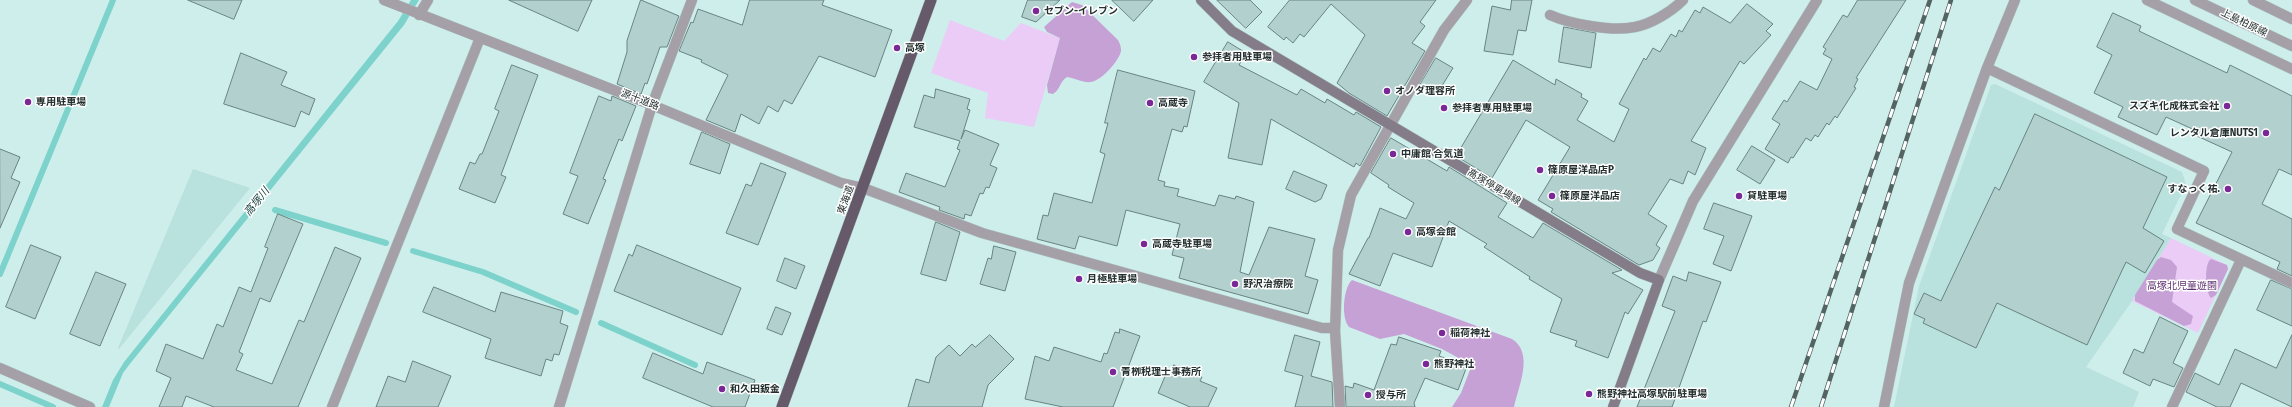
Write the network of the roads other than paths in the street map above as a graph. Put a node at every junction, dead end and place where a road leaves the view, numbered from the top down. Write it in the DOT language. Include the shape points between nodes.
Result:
graph roads {
  1 [pos="384,0"];
  2 [pos="428,0"];
  3 [pos="692,0"];
  4 [pos="931,0"];
  5 [pos="1200,0"];
  6 [pos="1467,0"];
  7 [pos="1683,0"];
  8 [pos="1816,0"];
  9 [pos="2015,0"];
  10 [pos="2146,0"];
  11 [pos="2195,0"];
  12 [pos="2253,0"];
  13 [pos="403,5"];
  14 [pos="418,14"];
  15 [pos="1550,15"];
  16 [pos="2292,19"];
  17 [pos="480,38"];
  18 [pos="2292,46"];
  19 [pos="1987,68"];
  20 [pos="2292,69"];
  21 [pos="652,105"];
  22 [pos="1389,124"];
  23 [pos="863,188"];
  24 [pos="2242,260"];
  25 [pos="1660,280"];
  26 [pos="2292,283"];
  27 [pos="1335,328"];
  28 [pos="0,368"];
  29 [pos="89,407"];
  30 [pos="332,407"];
  31 [pos="559,407"];
  32 [pos="782,407"];
  33 [pos="1340,407"];
  34 [pos="1613,407"];
  35 [pos="1884,407"];
  36 [pos="2172,407"];
  1 -- 13 [label="street, 源十道路"];
  2 -- 14 [label="street"];
  3 -- 21 [label="street"];
  4 -- 23 [label="highway, 東海道"];
  5 -- 22 [label="main road, 高塚停車場線" via="1232,31"];
  6 -- 22 [label="street" via="1444,30"];
  7 -- 15 [label="street" via="1666,13 1641,26 1628,28 1580,24"];
  8 -- 25 [label="street" via="1693,201"];
  9 -- 19 [label="street"];
  10 -- 20 [label="street"];
  11 -- 18 [label="street, 上島柏原線"];
  12 -- 16 [label="street"];
  13 -- 14 [label="street, 源十道路"];
  14 -- 17 [label="street, 源十道路"];
  17 -- 21 [label="street, 源十道路"];
  17 -- 30 [label="street"];
  19 -- 24 [label="street" via="2204,171 2177,229"];
  19 -- 35 [label="street" via="1909,283"];
  21 -- 23 [label="street, 源十道路" via="841,183"];
  21 -- 31 [label="street"];
  22 -- 25 [label="main road, 高塚停車場線" via="1640,273"];
  22 -- 27 [label="street" via="1356,183 1347,207 1338,250"];
  23 -- 27 [label="street, 源十道路" via="982,233 1315,326"];
  23 -- 32 [label="highway, 東海道"];
  24 -- 26 [label="street"];
  24 -- 36 [label="street"];
  25 -- 34 [label="main road"];
  27 -- 33 [label="street"];
  28 -- 29 [label="street"];
}
